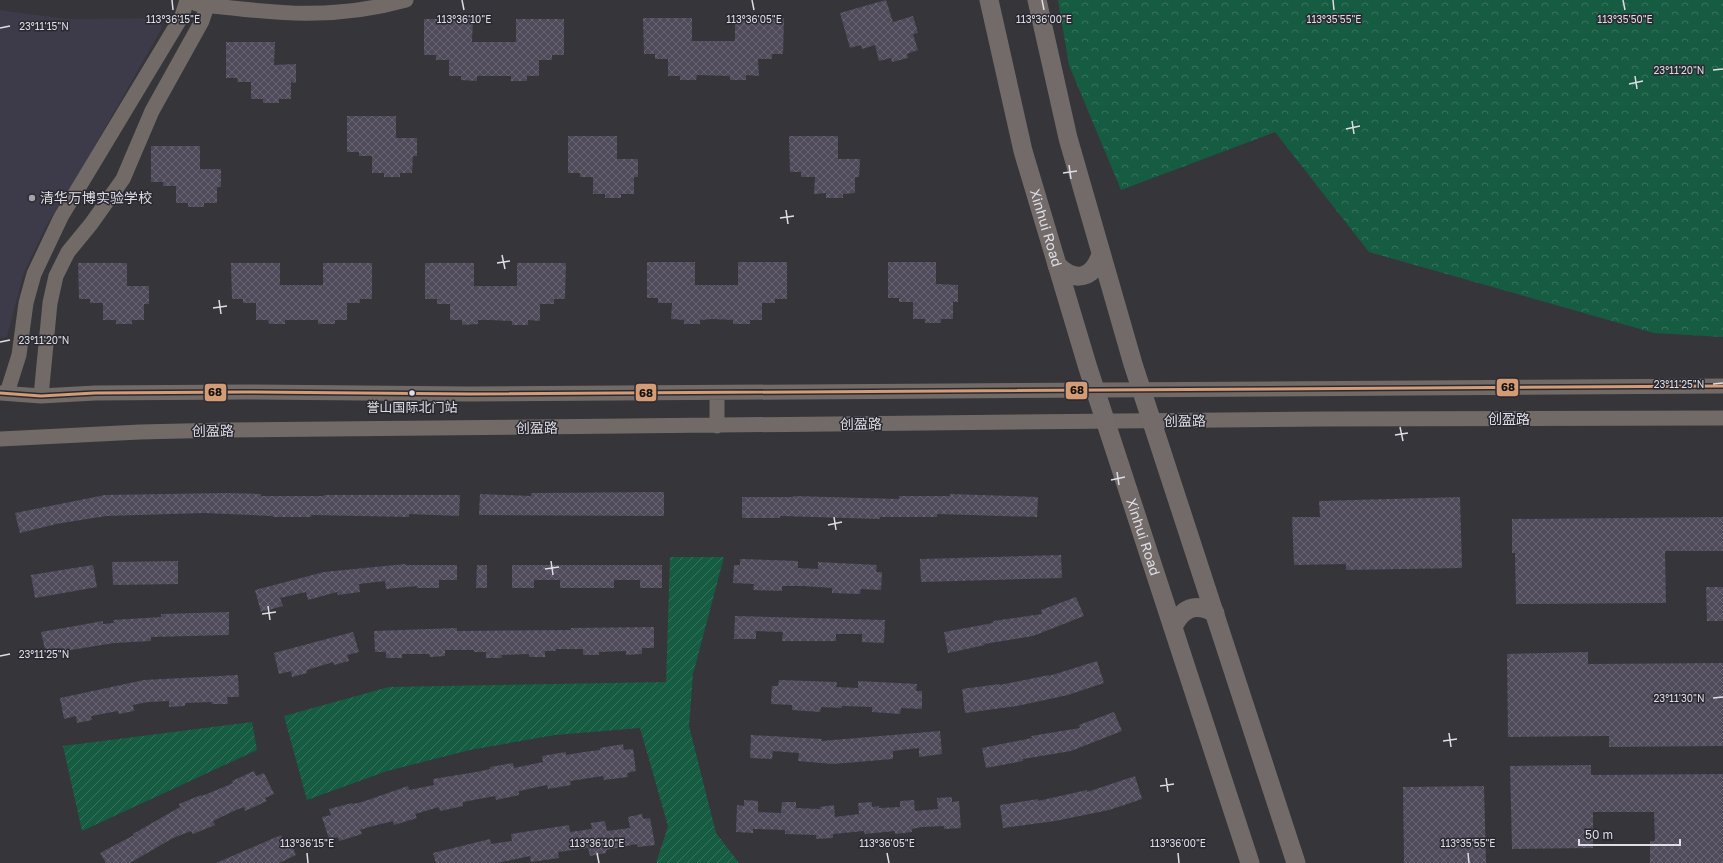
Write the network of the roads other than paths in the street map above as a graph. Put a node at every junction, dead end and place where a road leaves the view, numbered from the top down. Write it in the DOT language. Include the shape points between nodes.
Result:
graph roads {
  1 [pos="406,0"];
  2 [pos="989,0"];
  3 [pos="1037,0"];
  4 [pos="187,1"];
  5 [pos="208,3"];
  6 [pos="1101,254"];
  7 [pos="1057,265"];
  8 [pos="1723,386"];
  9 [pos="1095,390"];
  10 [pos="1142,390"];
  11 [pos="4,393"];
  12 [pos="717,393"];
  13 [pos="41,396"];
  14 [pos="1723,418"];
  15 [pos="1152,421"];
  16 [pos="1106,422"];
  17 [pos="717,426"];
  18 [pos="0,439"];
  19 [pos="1214,613"];
  20 [pos="1172,627"];
  21 [pos="1250,863"];
  22 [pos="1296,863"];
  1 -- 5 [label="street" via="364,10 315,14 270,13"];
  2 -- 7 [label="main road, Xinhui Road" via="1023,151"];
  3 -- 6 [label="main road" via="1068,138"];
  4 -- 5 [label="street"];
  4 -- 11 [label="street" via="182,16 61,217 34,274 26,303 19,355"];
  5 -- 13 [label="street" via="202,21 152,111 123,179 68,252 56,276 50,303"];
  6 -- 7 [label="main road" via="1098,266 1089,274 1077,276 1066,273"];
  6 -- 10 [label="main road"];
  7 -- 9 [label="main road, Xinhui Road"];
  8 -- 10 [label="street"];
  9 -- 10 [label="street"];
  9 -- 12 [label="street"];
  9 -- 16 [label="main road, Xinhui Road"];
  10 -- 15 [label="main road"];
  11 -- 13 [label="street"];
  12 -- 13 [label="street" via="236,392"];
  12 -- 17 [label="street"];
  14 -- 15 [label="street, 创盈路"];
  15 -- 16 [label="street, 创盈路"];
  15 -- 19 [label="main road"];
  16 -- 17 [label="street, 创盈路"];
  16 -- 20 [label="main road, Xinhui Road"];
  17 -- 18 [label="street, 创盈路" via="140,432"];
  19 -- 20 [label="main road" via="1205,608 1185,610"];
  19 -- 22 [label="main road"];
  20 -- 21 [label="main road, Xinhui Road"];
}
